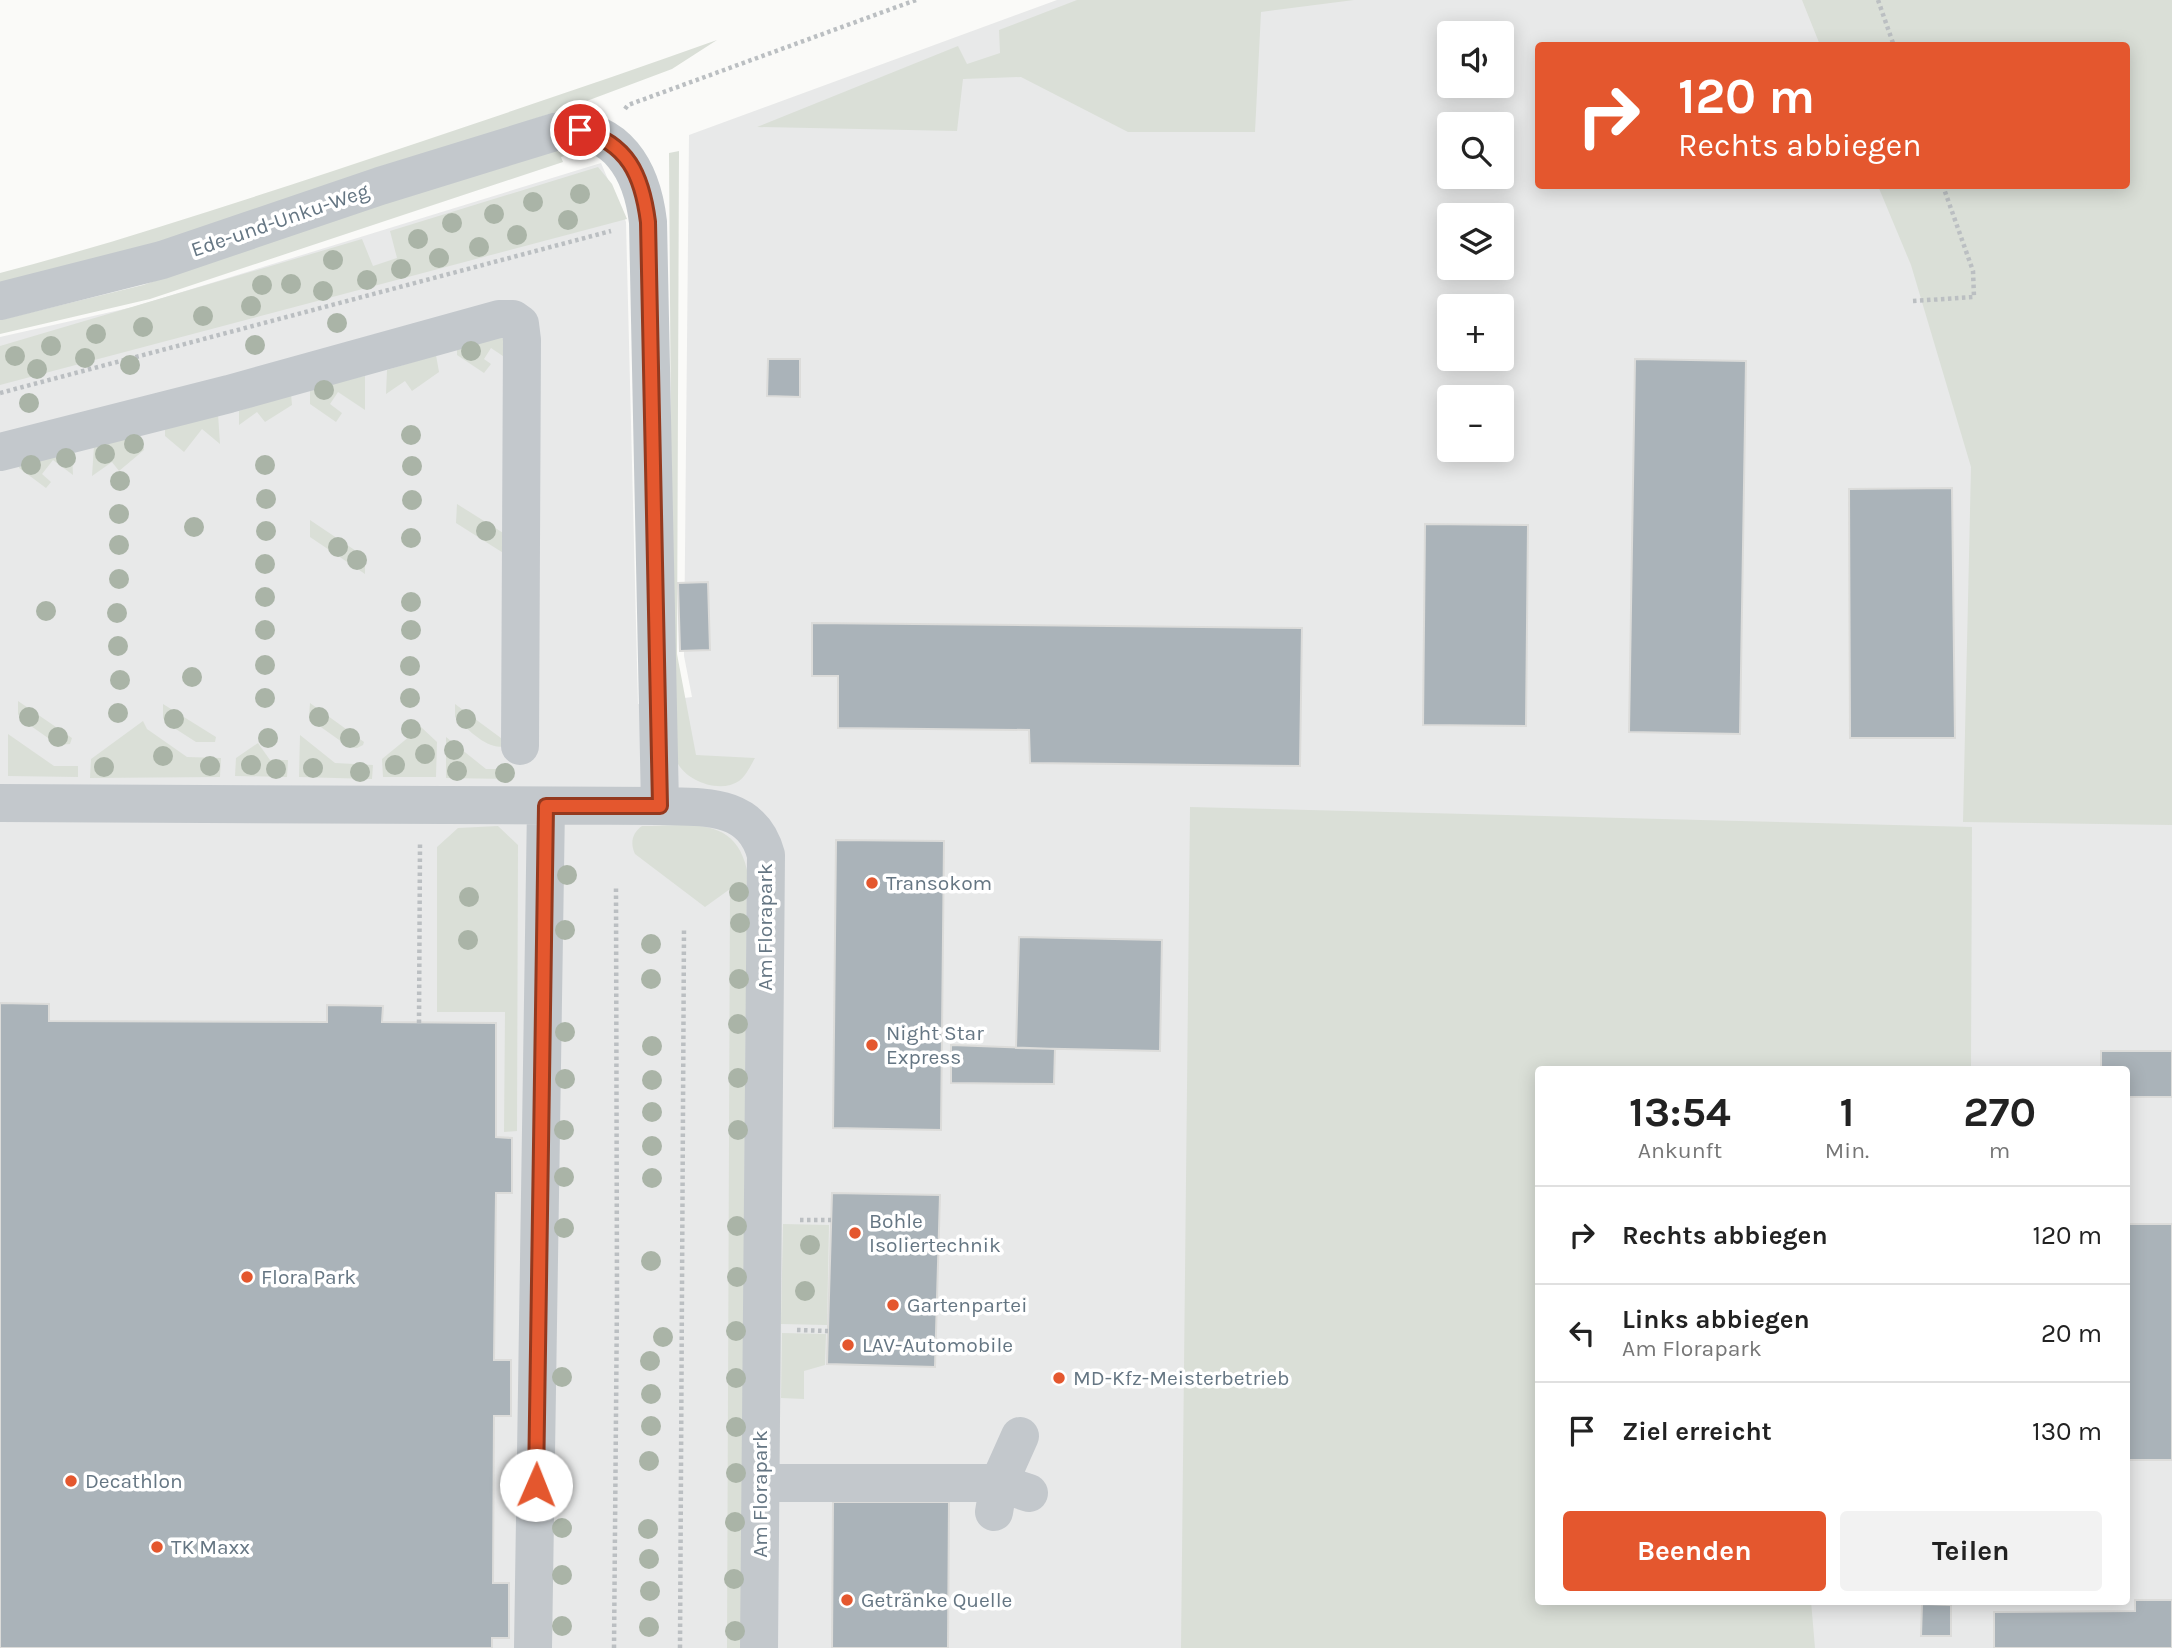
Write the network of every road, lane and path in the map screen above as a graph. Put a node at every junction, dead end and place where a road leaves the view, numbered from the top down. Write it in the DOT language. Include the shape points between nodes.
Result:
graph roads {
  1 [pos="916,0"];
  2 [pos="1878,0"];
  3 [pos="1893,42"];
  4 [pos="600,138"];
  5 [pos="1944,189"];
  6 [pos="648,222"];
  7 [pos="0,301"];
  8 [pos="1913,301"];
  9 [pos="0,394"];
  10 [pos="0,453"];
  11 [pos="520,746"];
  12 [pos="0,803"];
  13 [pos="420,804"];
  14 [pos="546,806"];
  15 [pos="660,806"];
  16 [pos="616,888"];
  17 [pos="684,929"];
  18 [pos="419,1023"];
  19 [pos="1020,1436"];
  20 [pos="761,1483"];
  21 [pos="533,1648"];
  22 [pos="614,1648"];
  23 [pos="680,1648"];
  24 [pos="759,1648"];
  1 -- 4 [label="path" via="628,105"];
  2 -- 3 [label="path"];
  4 -- 6 [label="street" via="617,148 634,169"];
  4 -- 7 [label="street, Ede-und-Unku-Weg" via="580,130 558,131 172,257"];
  5 -- 8 [label="path" via="1973,271 1974,297"];
  6 -- 9 [label="path"];
  6 -- 15 [label="street"];
  10 -- 11 [label="street" via="499,319 515,320 522,340"];
  12 -- 13 [label="street, Am Florapark"];
  13 -- 14 [label="street, Am Florapark"];
  13 -- 18 [label="path"];
  14 -- 15 [label="street, Am Florapark"];
  14 -- 21 [label="street"];
  15 -- 20 [label="street, Am Florapark" via="707,807 739,817 761,839 766,855"];
  16 -- 22 [label="path"];
  17 -- 23 [label="path"];
  19 -- 20 [label="street" via="1007,1496"];
  20 -- 24 [label="street, Am Florapark"];
}
